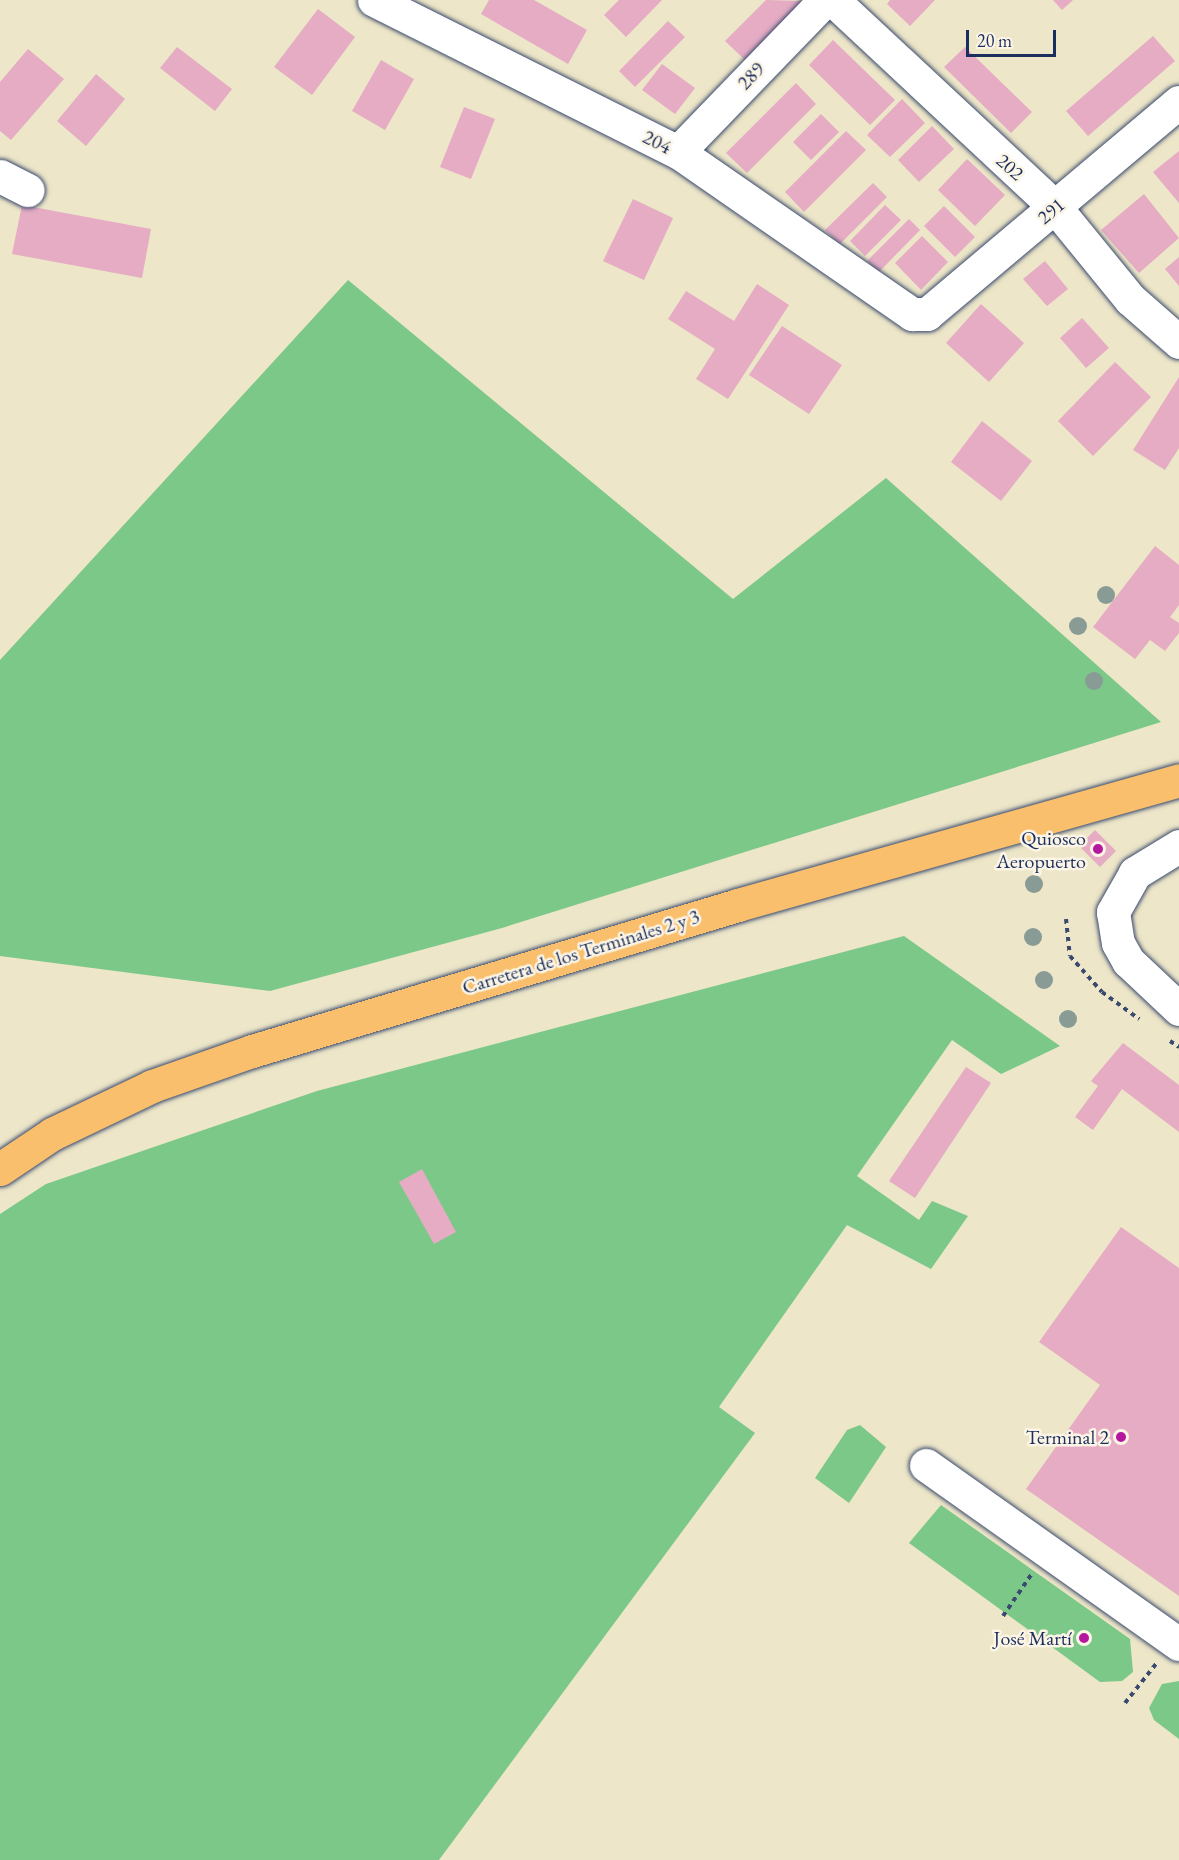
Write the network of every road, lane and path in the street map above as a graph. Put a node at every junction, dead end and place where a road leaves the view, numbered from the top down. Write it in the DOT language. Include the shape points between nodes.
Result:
graph roads {
  1 [pos="375,0"];
  2 [pos="825,0"];
  3 [pos="832,0"];
  4 [pos="1179,102"];
  5 [pos="678,152"];
  6 [pos="1055,207"];
  7 [pos="920,315"];
  8 [pos="1179,342"];
  9 [pos="1179,780"];
  10 [pos="1179,846"];
  11 [pos="1179,1009"];
  12 [pos="0,1168"];
  13 [pos="926,1466"];
  14 [pos="1176,1642"];
  15 [pos="1125,1703"];
  1 -- 5 [label="street, 204"];
  2 -- 5 [label="street, 289"];
  3 -- 6 [label="street, 202"];
  4 -- 6 [label="street, 291"];
  5 -- 7 [label="street, 204"];
  6 -- 7 [label="street, 291" via="927,314"];
  6 -- 8 [label="street, 202" via="1130,299"];
  9 -- 12 [label="main road, Carretera de los Terminales 2 y 3" via="252,1051 152,1086 52,1134"];
  10 -- 11 [label="street" via="1135,873 1113,912 1118,943 1128,961"];
  13 -- 14 [label="street"];
  14 -- 15 [label="path"];
}
